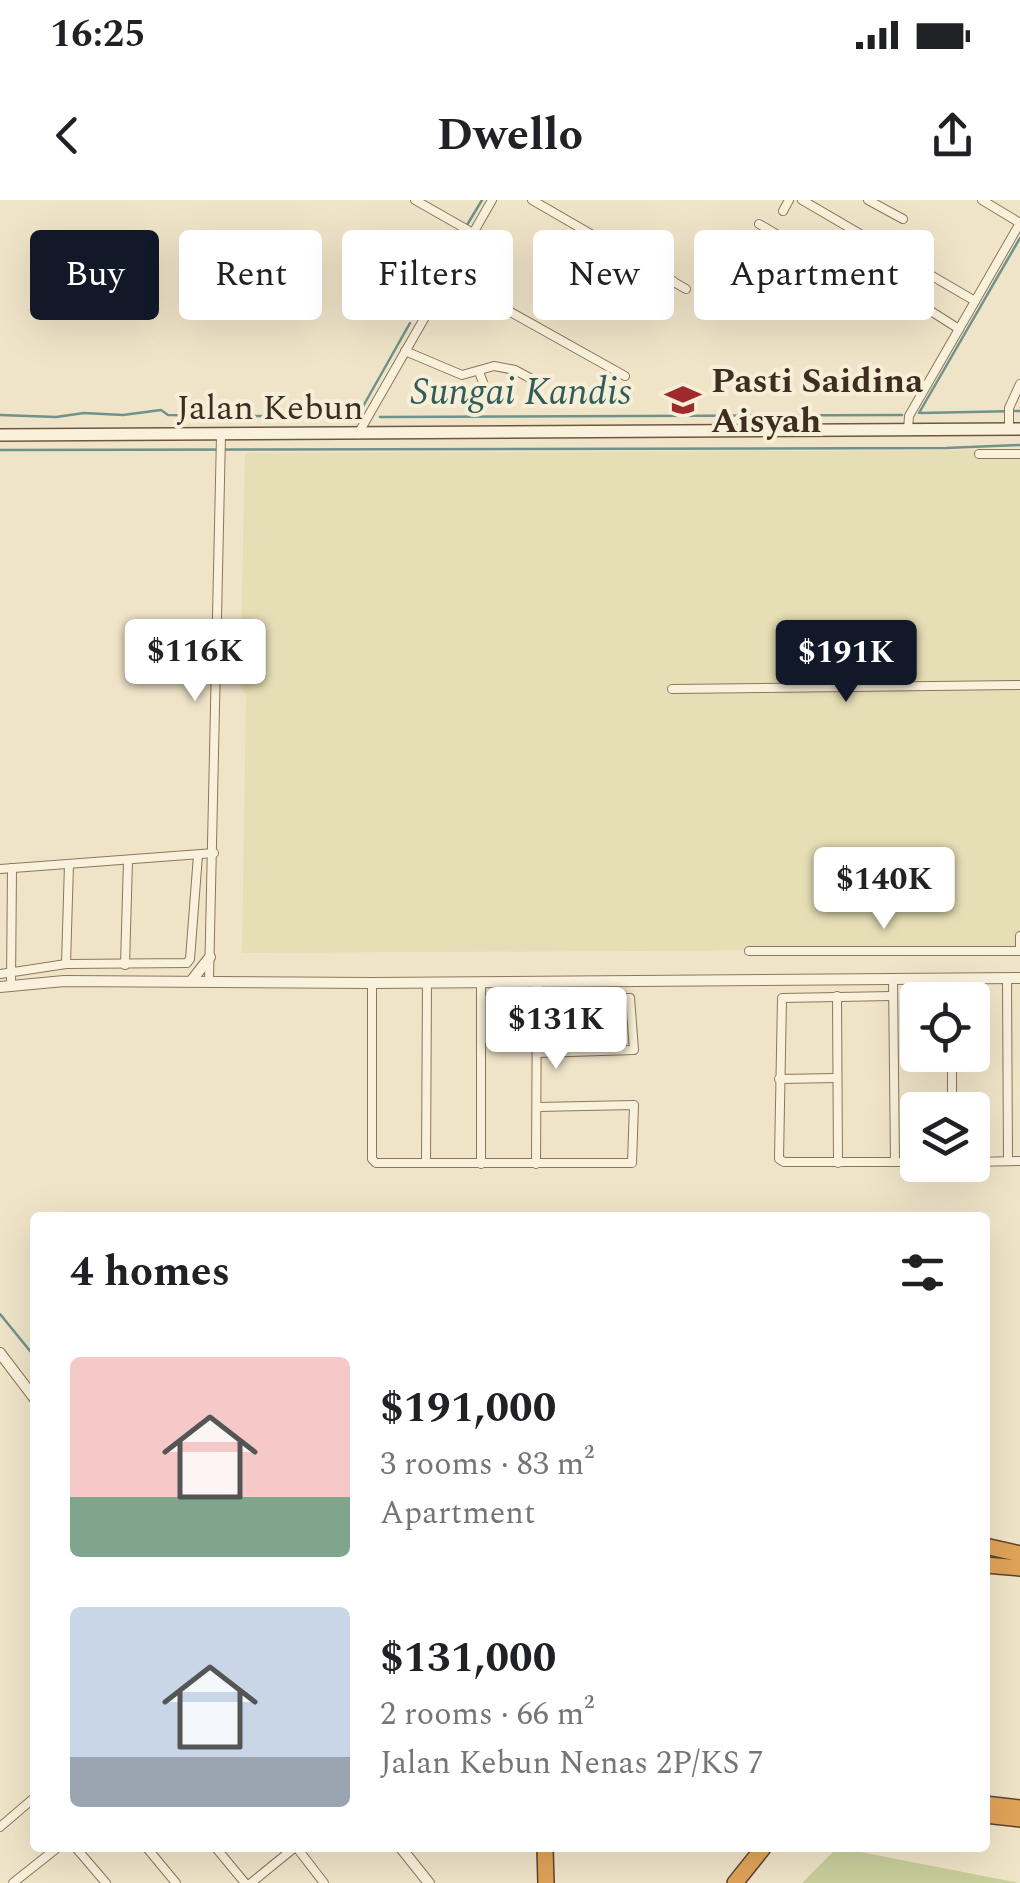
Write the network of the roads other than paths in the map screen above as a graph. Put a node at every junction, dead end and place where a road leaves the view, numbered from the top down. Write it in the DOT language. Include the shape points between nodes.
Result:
graph roads {
  1 [pos="415,200"];
  2 [pos="532,200"];
  3 [pos="789,200"];
  4 [pos="802,200"];
  5 [pos="868,200"];
  6 [pos="982,200"];
  7 [pos="488,201"];
  8 [pos="783,211"];
  9 [pos="902,219"];
  10 [pos="1020,223"];
  11 [pos="759,224"];
  12 [pos="467,230"];
  13 [pos="470,230"];
  14 [pos="585,230"];
  15 [pos="674,282"];
  16 [pos="686,289"];
  17 [pos="975,302"];
  18 [pos="513,313"];
  19 [pos="423,320"];
  20 [pos="959,330"];
  21 [pos="405,351"];
  22 [pos="480,372"];
  23 [pos="624,376"];
  24 [pos="539,383"];
  25 [pos="1020,384"];
  26 [pos="492,403"];
  27 [pos="1012,425"];
  28 [pos="908,430"];
  29 [pos="358,434"];
  30 [pos="0,435"];
  31 [pos="221,444"];
  32 [pos="979,454"];
  33 [pos="1020,454"];
  34 [pos="1020,684"];
  35 [pos="672,689"];
  36 [pos="214,853"];
  37 [pos="198,855"];
  38 [pos="128,860"];
  39 [pos="69,864"];
  40 [pos="12,868"];
  41 [pos="0,869"];
  42 [pos="1020,936"];
  43 [pos="749,951"];
  44 [pos="1020,952"];
  45 [pos="210,957"];
  46 [pos="66,964"];
  47 [pos="125,964"];
  48 [pos="893,978"];
  49 [pos="952,978"];
  50 [pos="1007,978"];
  51 [pos="1020,978"];
  52 [pos="5,979"];
  53 [pos="192,980"];
  54 [pos="209,980"];
  55 [pos="228,980"];
  56 [pos="537,981"];
  57 [pos="426,982"];
  58 [pos="481,982"];
  59 [pos="952,982"];
  60 [pos="372,983"];
  61 [pos="837,996"];
  62 [pos="893,996"];
  63 [pos="537,998"];
  64 [pos="1008,1043"];
  65 [pos="1020,1043"];
  66 [pos="537,1054"];
  67 [pos="837,1078"];
  68 [pos="779,1079"];
  69 [pos="536,1107"];
  70 [pos="1008,1161"];
  71 [pos="1020,1161"];
  72 [pos="895,1162"];
  73 [pos="900,1162"];
  74 [pos="990,1162"];
  75 [pos="426,1163"];
  76 [pos="838,1163"];
  77 [pos="481,1164"];
  78 [pos="536,1164"];
  79 [pos="0,1353"];
  80 [pos="30,1392"];
  81 [pos="990,1549"];
  82 [pos="1019,1564"];
  83 [pos="990,1565"];
  84 [pos="30,1801"];
  85 [pos="990,1805"];
  86 [pos="1020,1808"];
  87 [pos="990,1816"];
  88 [pos="1020,1819"];
  89 [pos="0,1827"];
  90 [pos="53,1852"];
  91 [pos="79,1852"];
  92 [pos="150,1852"];
  93 [pos="220,1852"];
  94 [pos="290,1852"];
  95 [pos="298,1852"];
  96 [pos="404,1852"];
  97 [pos="545,1852"];
  98 [pos="759,1852"];
  99 [pos="26,1879"];
  100 [pos="13,1883"];
  101 [pos="106,1883"];
  102 [pos="176,1883"];
  103 [pos="248,1883"];
  104 [pos="324,1883"];
  105 [pos="429,1883"];
  106 [pos="546,1883"];
  107 [pos="736,1883"];
  1 -- 12 [label="street"];
  2 -- 14 [label="street"];
  3 -- 8 [label="street"];
  4 -- 17 [label="street"];
  5 -- 9 [label="street"];
  6 -- 10 [label="street"];
  7 -- 13 [label="street"];
  10 -- 17 [label="street"];
  11 -- 20 [label="street" via="900,306 926,308"];
  15 -- 16 [label="street"];
  17 -- 20 [label="street"];
  18 -- 23 [label="street"];
  19 -- 21 [label="street"];
  20 -- 28 [label="street" via="909,416"];
  21 -- 22 [label="street" via="462,375"];
  21 -- 29 [label="street"];
  22 -- 24 [label="street" via="494,366 516,370"];
  22 -- 26 [label="street"];
  25 -- 27 [label="street" via="1009,408"];
  27 -- 28 [label="main road, Jalan Kebun"];
  28 -- 29 [label="main road, Jalan Kebun"];
  29 -- 31 [label="main road, Jalan Kebun"];
  30 -- 31 [label="main road, Jalan Kebun"];
  31 -- 36 [label="street"];
  32 -- 33 [label="street"];
  34 -- 35 [label="street"];
  36 -- 37 [label="street"];
  36 -- 45 [label="street"];
  37 -- 38 [label="street"];
  37 -- 47 [label="street" via="188,963"];
  38 -- 39 [label="street"];
  38 -- 47 [label="street"];
  39 -- 40 [label="street"];
  39 -- 46 [label="street"];
  40 -- 41 [label="street"];
  40 -- 52 [label="street"];
  42 -- 44 [label="street"];
  43 -- 44 [label="street"];
  45 -- 53 [label="street"];
  45 -- 54 [label="street"];
  45 -- 55 [label="street"];
  46 -- 47 [label="street"];
  46 -- 52 [label="street"];
  48 -- 49 [label="street"];
  48 -- 56 [label="street"];
  48 -- 62 [label="street"];
  49 -- 50 [label="street"];
  49 -- 59 [label="street"];
  50 -- 51 [label="street"];
  50 -- 64 [label="street"];
  52 -- 53 [label="street"];
  53 -- 54 [label="street"];
  54 -- 55 [label="street"];
  55 -- 60 [label="street"];
  56 -- 58 [label="street"];
  56 -- 63 [label="street"];
  57 -- 58 [label="street"];
  57 -- 60 [label="street"];
  57 -- 75 [label="street"];
  58 -- 77 [label="street"];
  60 -- 75 [label="street" via="374,1161"];
  61 -- 62 [label="street"];
  61 -- 67 [label="street"];
  61 -- 68 [label="street" via="782,998"];
  62 -- 72 [label="street"];
  63 -- 66 [label="street"];
  63 -- 66 [label="street" via="628,997 634,1050"];
  64 -- 65 [label="street"];
  64 -- 70 [label="street"];
  66 -- 69 [label="street"];
  67 -- 68 [label="street"];
  67 -- 76 [label="street"];
  68 -- 76 [label="street" via="779,1158"];
  69 -- 78 [label="street"];
  69 -- 78 [label="street" via="634,1105 631,1164"];
  70 -- 71 [label="street"];
  70 -- 74 [label="street"];
  72 -- 73 [label="street"];
  72 -- 76 [label="street"];
  75 -- 77 [label="street"];
  77 -- 78 [label="street"];
  79 -- 80 [label="street"];
  81 -- 82 [label="highway"];
  82 -- 83 [label="highway"];
  84 -- 89 [label="street"];
  85 -- 86 [label="highway"];
  87 -- 88 [label="highway"];
  90 -- 99 [label="street"];
  91 -- 101 [label="street"];
  92 -- 102 [label="street"];
  93 -- 103 [label="street"];
  94 -- 103 [label="street"];
  95 -- 104 [label="street"];
  96 -- 105 [label="street"];
  97 -- 106 [label="highway"];
  98 -- 107 [label="highway"];
  99 -- 100 [label="street"];
}
